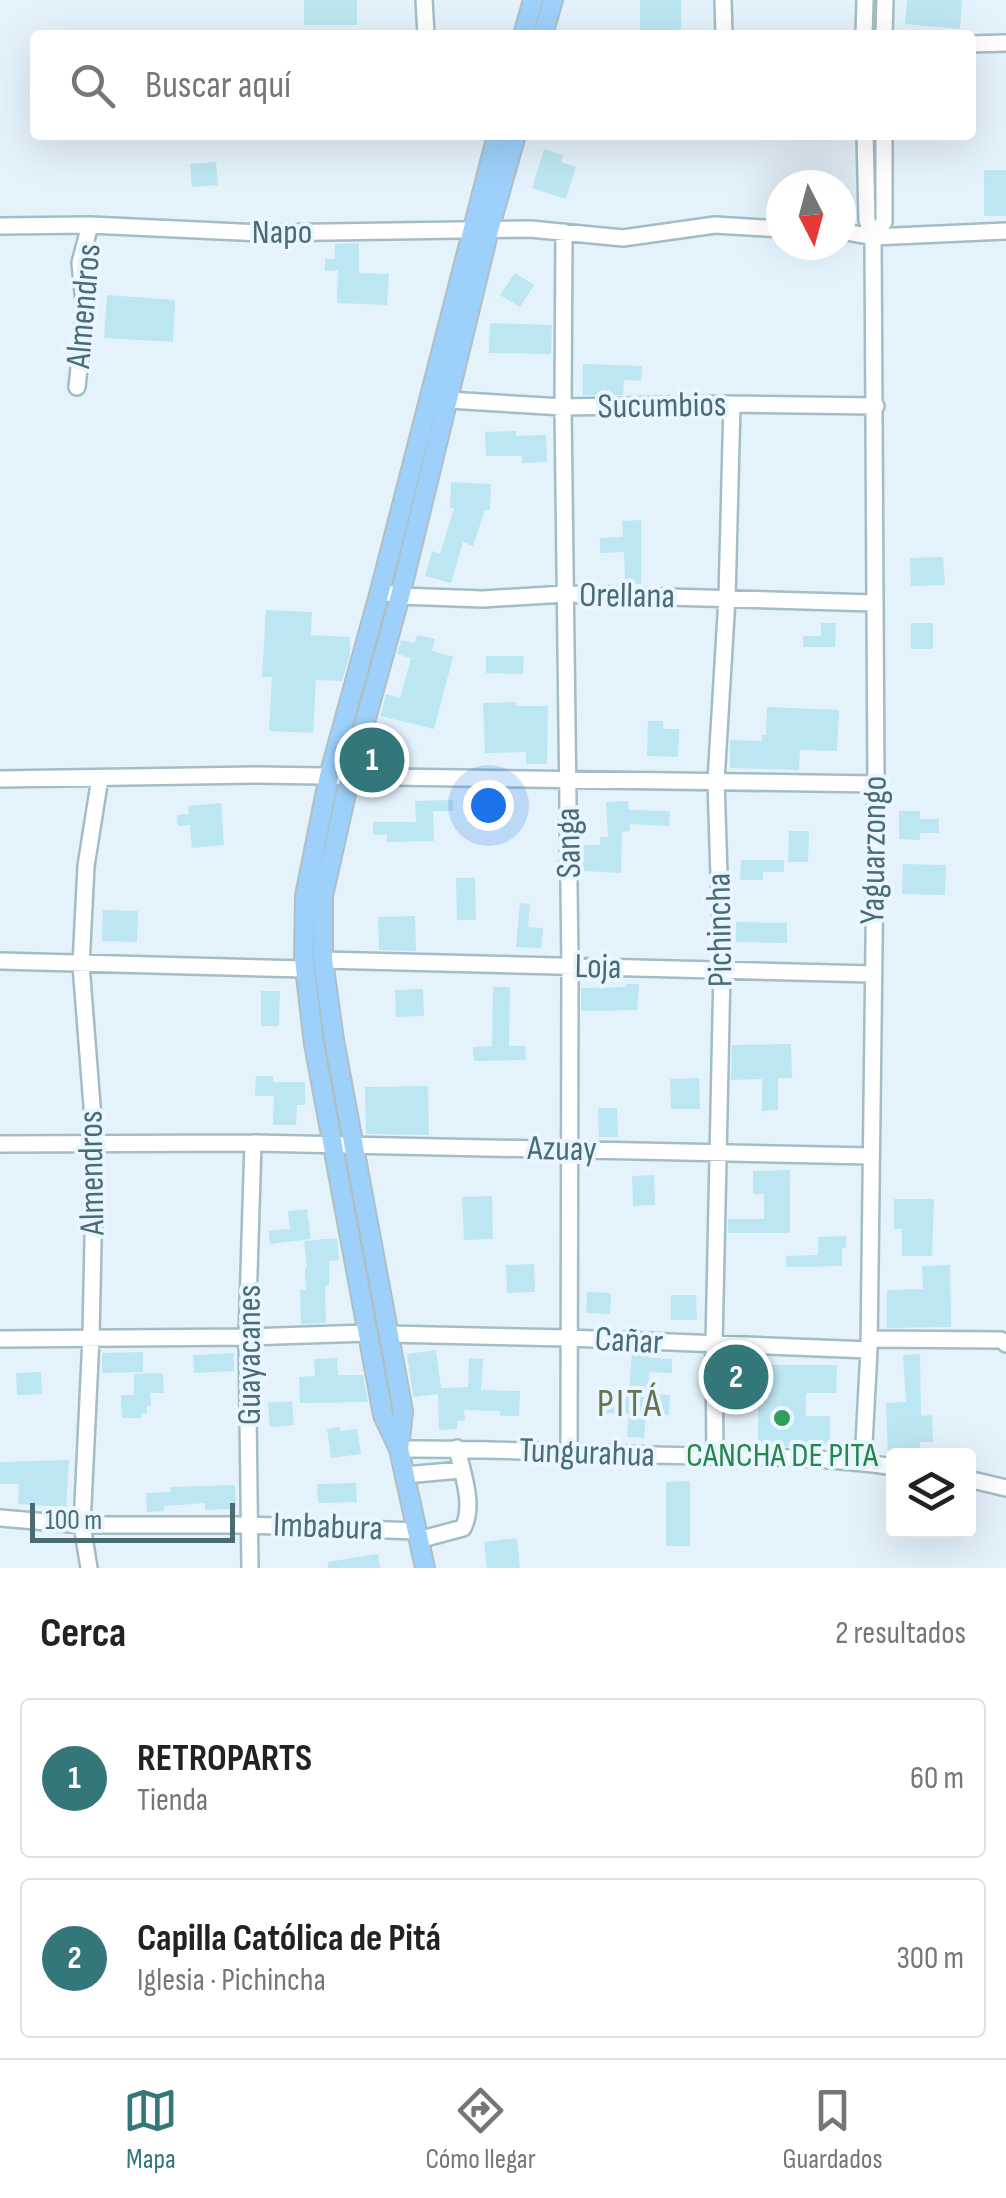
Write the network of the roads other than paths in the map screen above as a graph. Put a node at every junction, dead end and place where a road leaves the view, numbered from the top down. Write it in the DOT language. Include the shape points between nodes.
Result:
graph roads {
  1 [pos="424,0"];
  2 [pos="533,0"];
  3 [pos="553,0"];
  4 [pos="724,0"];
  5 [pos="864,0"];
  6 [pos="885,0"];
  7 [pos="426,30"];
  8 [pos="524,30"];
  9 [pos="544,30"];
  10 [pos="724,30"];
  11 [pos="864,30"];
  12 [pos="884,30"];
  13 [pos="1006,43"];
  14 [pos="976,44"];
  15 [pos="496,140"];
  16 [pos="514,140"];
  17 [pos="865,140"];
  18 [pos="884,140"];
  19 [pos="90,225"];
  20 [pos="0,226"];
  21 [pos="766,228"];
  22 [pos="481,230"];
  23 [pos="564,232"];
  24 [pos="1006,232"];
  25 [pos="856,234"];
  26 [pos="874,237"];
  27 [pos="77,387"];
  28 [pos="448,400"];
  29 [pos="732,404"];
  30 [pos="876,406"];
  31 [pos="563,407"];
  32 [pos="380,590"];
  33 [pos="565,594"];
  34 [pos="400,596"];
  35 [pos="727,598"];
  36 [pos="874,602"];
  37 [pos="329,776"];
  38 [pos="350,776"];
  39 [pos="100,778"];
  40 [pos="0,779"];
  41 [pos="568,780"];
  42 [pos="716,782"];
  43 [pos="876,784"];
  44 [pos="324,960"];
  45 [pos="0,961"];
  46 [pos="80,964"];
  47 [pos="570,966"];
  48 [pos="305,969"];
  49 [pos="722,970"];
  50 [pos="872,974"];
  51 [pos="254,1143"];
  52 [pos="0,1144"];
  53 [pos="95,1144"];
  54 [pos="334,1144"];
  55 [pos="354,1146"];
  56 [pos="571,1150"];
  57 [pos="718,1153"];
  58 [pos="871,1156"];
  59 [pos="368,1333"];
  60 [pos="388,1334"];
  61 [pos="92,1337"];
  62 [pos="248,1337"];
  63 [pos="569,1338"];
  64 [pos="0,1339"];
  65 [pos="869,1344"];
  66 [pos="1006,1344"];
  67 [pos="714,1346"];
  68 [pos="457,1448"];
  69 [pos="400,1449"];
  70 [pos="569,1453"];
  71 [pos="715,1456"];
  72 [pos="864,1462"];
  73 [pos="886,1466"];
  74 [pos="461,1470"];
  75 [pos="405,1475"];
  76 [pos="976,1481"];
  77 [pos="1006,1488"];
  78 [pos="0,1518"];
  79 [pos="250,1524"];
  80 [pos="82,1525"];
  81 [pos="417,1535"];
  82 [pos="89,1568"];
  83 [pos="250,1568"];
  84 [pos="425,1568"];
  1 -- 7 [label="street"];
  2 -- 8 [label="main road"];
  3 -- 9 [label="main road"];
  4 -- 10 [label="street"];
  5 -- 11 [label="street"];
  6 -- 12 [label="street"];
  13 -- 14 [label="street"];
  15 -- 22 [label="main road"];
  16 -- 22 [label="main road"];
  17 -- 26 [label="street, Yaguarzongo" via="866,220"];
  18 -- 26 [label="street, Yaguarzongo" via="884,222"];
  19 -- 20 [label="street, Napo"];
  19 -- 22 [label="street, Napo"];
  19 -- 27 [label="street, Almendros" via="80,263 86,311"];
  21 -- 23 [label="street, Napo" via="715,224 623,238"];
  22 -- 23 [label="street, Napo"];
  22 -- 28 [label="main road"];
  22 -- 32 [label="main road"];
  23 -- 31 [label="street, Sanga"];
  24 -- 26 [label="street"];
  25 -- 26 [label="street"];
  26 -- 30 [label="street, Yaguarzongo"];
  28 -- 31 [label="street, Sucumbios"];
  28 -- 34 [label="main road"];
  29 -- 30 [label="street, Sucumbios"];
  29 -- 31 [label="street, Sucumbios"];
  29 -- 35 [label="street, Pichincha"];
  30 -- 36 [label="street, Yaguarzongo"];
  31 -- 33 [label="street, Sanga"];
  32 -- 34 [label="street, Orellana"];
  32 -- 37 [label="main road"];
  33 -- 34 [label="street, Orellana"];
  33 -- 35 [label="street, Orellana"];
  33 -- 41 [label="street, Sanga"];
  34 -- 38 [label="main road"];
  35 -- 36 [label="street, Orellana"];
  35 -- 42 [label="street, Pichincha"];
  36 -- 43 [label="street, Yaguarzongo"];
  37 -- 38 [label="street"];
  37 -- 39 [label="street"];
  37 -- 48 [label="main road" via="305,896"];
  38 -- 41 [label="street"];
  38 -- 44 [label="main road" via="323,896"];
  39 -- 40 [label="street"];
  39 -- 46 [label="street, Almendros"];
  41 -- 42 [label="street"];
  41 -- 47 [label="street, Sanga"];
  42 -- 43 [label="street"];
  42 -- 49 [label="street, Pichincha"];
  43 -- 50 [label="street, Yaguarzongo"];
  44 -- 47 [label="street, Loja"];
  44 -- 55 [label="main road"];
  45 -- 46 [label="street"];
  46 -- 48 [label="street"];
  46 -- 53 [label="street, Almendros"];
  47 -- 49 [label="street, Loja"];
  47 -- 56 [label="street, Sanga"];
  48 -- 54 [label="main road"];
  49 -- 50 [label="street, Loja"];
  49 -- 57 [label="street, Pichincha"];
  50 -- 58 [label="street, Yaguarzongo"];
  51 -- 53 [label="street, Azuay"];
  51 -- 54 [label="street, Azuay"];
  51 -- 62 [label="street, Guayacanes"];
  52 -- 53 [label="street, Azuay"];
  53 -- 61 [label="street, Almendros"];
  54 -- 55 [label="street, Azuay"];
  54 -- 59 [label="main road"];
  55 -- 56 [label="street, Azuay"];
  55 -- 60 [label="main road"];
  56 -- 57 [label="street, Azuay"];
  56 -- 63 [label="street, Sanga"];
  57 -- 58 [label="street, Azuay"];
  57 -- 67 [label="street, Pichincha"];
  58 -- 65 [label="street, Yaguarzongo"];
  59 -- 62 [label="street"];
  59 -- 69 [label="main road" via="383,1415"];
  60 -- 63 [label="street, Cañar"];
  60 -- 69 [label="main road" via="403,1411"];
  61 -- 62 [label="street"];
  61 -- 64 [label="street"];
  61 -- 80 [label="street, Almendros"];
  62 -- 79 [label="street, Guayacanes"];
  63 -- 67 [label="street, Cañar"];
  63 -- 70 [label="street, Sanga"];
  65 -- 66 [label="street, Cañar"];
  65 -- 67 [label="street, Cañar"];
  65 -- 72 [label="street, Yaguarzongo"];
  67 -- 71 [label="street, Pichincha"];
  68 -- 69 [label="street, Tungurahua"];
  68 -- 70 [label="street, Tungurahua"];
  68 -- 74 [label="street"];
  69 -- 75 [label="main road"];
  70 -- 71 [label="street, Tungurahua"];
  71 -- 72 [label="street, Tungurahua"];
  72 -- 73 [label="street, Tungurahua"];
  74 -- 75 [label="street"];
  74 -- 81 [label="street, Imbabura" via="468,1511 463,1528"];
  75 -- 81 [label="main road"];
  76 -- 77 [label="street"];
  78 -- 80 [label="street, Imbabura"];
  79 -- 80 [label="street, Imbabura"];
  79 -- 81 [label="street, Imbabura"];
  79 -- 83 [label="street, Guayacanes"];
  80 -- 82 [label="street, Almendros"];
  81 -- 84 [label="main road"];
}
